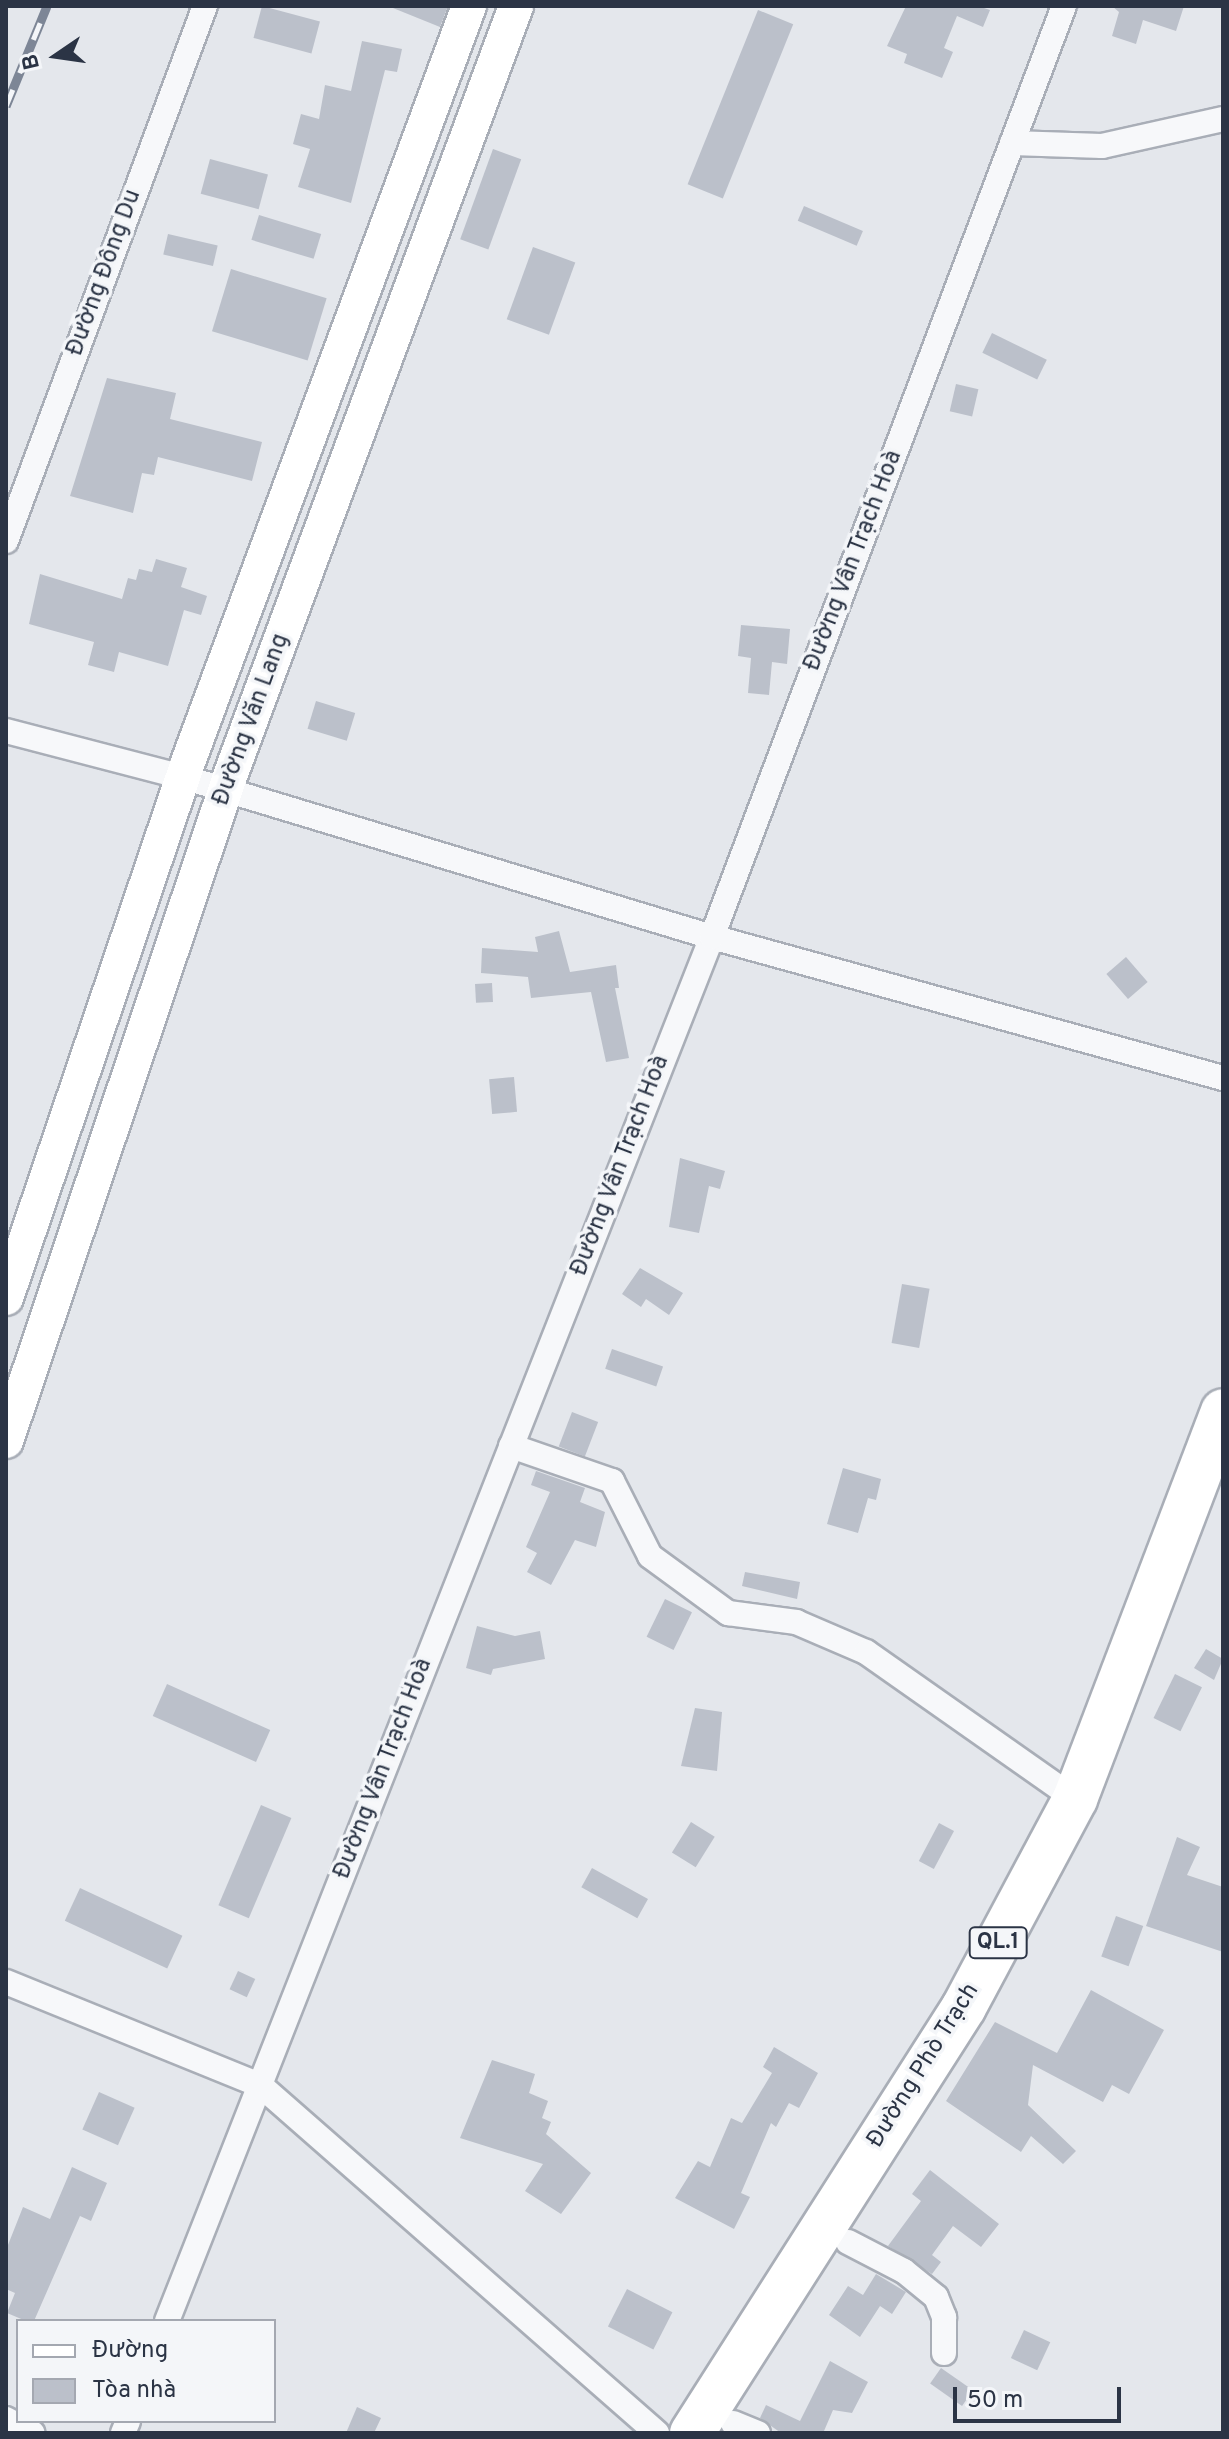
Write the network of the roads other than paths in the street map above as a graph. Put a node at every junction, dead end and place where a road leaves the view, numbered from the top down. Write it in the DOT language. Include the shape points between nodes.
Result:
graph roads {
  1 [pos="205,6"];
  2 [pos="469,6"];
  3 [pos="516,6"];
  4 [pos="1064,6"];
  5 [pos="1223,119"];
  6 [pos="1012,143"];
  7 [pos="6,541"];
  8 [pos="6,731"];
  9 [pos="183,777"];
  10 [pos="224,793"];
  11 [pos="712,937"];
  12 [pos="1223,1078"];
  13 [pos="6,1298"];
  14 [pos="1223,1411"];
  15 [pos="6,1441"];
  16 [pos="511,1446"];
  17 [pos="1223,1496"];
  18 [pos="1191,1535"];
  19 [pos="1075,1799"];
  20 [pos="6,1982"];
  21 [pos="260,2085"];
  22 [pos="848,2242"];
  23 [pos="168,2319"];
  24 [pos="944,2353"];
  25 [pos="6,2419"];
  26 [pos="739,2430"];
  27 [pos="32,2433"];
  28 [pos="657,2433"];
  29 [pos="692,2433"];
  1 -- 7 [label="street, Đường Đông Du"];
  2 -- 9 [label="street, Đường Văn Lang"];
  3 -- 10 [label="street, Đường Văn Lang"];
  4 -- 6 [label="street, Đường Vân Trạch Hoà"];
  5 -- 6 [label="street" via="1102,146"];
  6 -- 11 [label="street, Đường Vân Trạch Hoà"];
  8 -- 9 [label="street"];
  9 -- 10 [label="street"];
  9 -- 13 [label="street, Đường Văn Lang"];
  10 -- 11 [label="street"];
  10 -- 15 [label="street, Đường Văn Lang"];
  11 -- 12 [label="street"];
  11 -- 16 [label="street, Đường Vân Trạch Hoà"];
  14 -- 18 [label="highway, Đường Phò Trạch / QL.1"];
  16 -- 19 [label="street" via="612,1481 650,1556 728,1613 796,1622 866,1652"];
  16 -- 21 [label="street, Đường Vân Trạch Hoà"];
  17 -- 18 [label="highway, Đường Phò Trạch / QL.1"];
  18 -- 19 [label="highway, Đường Phò Trạch / QL.1"];
  18 -- 22 [label="highway, Đường Phò Trạch / QL.1" via="1095,1825 981,2031"];
  19 -- 29 [label="highway, Đường Phò Trạch / QL.1" via="964,2007"];
  20 -- 21 [label="street"];
  21 -- 23 [label="street, Đường Vân Trạch Hoà"];
  21 -- 28 [label="street"];
  22 -- 24 [label="street" via="904,2271 936,2297 944,2317"];
  22 -- 26 [label="highway, Đường Phò Trạch / QL.1"];
  25 -- 27 [label="street"];
}
